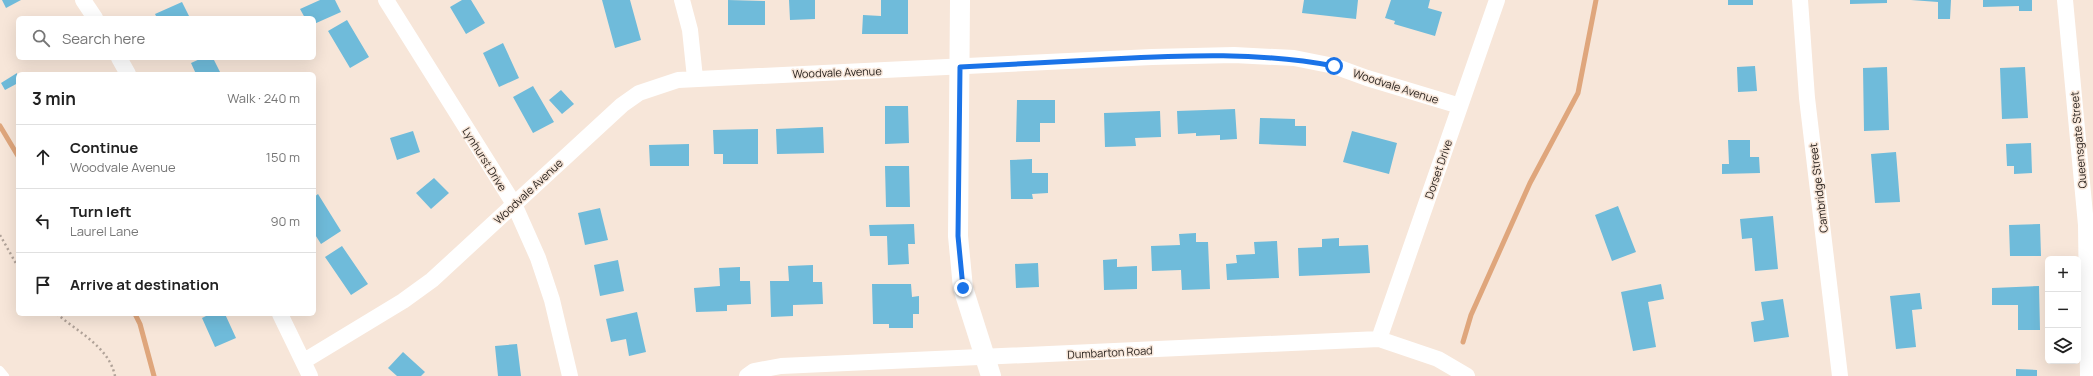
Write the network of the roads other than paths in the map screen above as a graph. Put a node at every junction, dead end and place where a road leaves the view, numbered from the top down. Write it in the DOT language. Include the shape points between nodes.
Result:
graph roads {
  1 [pos="83,0"];
  2 [pos="386,0"];
  3 [pos="682,0"];
  4 [pos="960,0"];
  5 [pos="1497,0"];
  6 [pos="1800,0"];
  7 [pos="2065,0"];
  8 [pos="94,16"];
  9 [pos="120,60"];
  10 [pos="960,67"];
  11 [pos="127,72"];
  12 [pos="695,78"];
  13 [pos="1460,106"];
  14 [pos="514,204"];
  15 [pos="281,316"];
  16 [pos="1379,339"];
  17 [pos="304,361"];
  18 [pos="988,367"];
  19 [pos="0,370"];
  20 [pos="5,376"];
  21 [pos="310,376"];
  22 [pos="570,376"];
  23 [pos="747,376"];
  24 [pos="1467,376"];
  25 [pos="1840,376"];
  26 [pos="2088,376"];
  1 -- 8 [label="street"];
  2 -- 14 [label="street, Lynhurst Drive"];
  3 -- 12 [label="street" via="690,30"];
  4 -- 10 [label="street"];
  5 -- 13 [label="street, Dorset Drive"];
  6 -- 25 [label="street, Cambridge Street" via="1807,98"];
  7 -- 26 [label="street, Queensgate Street" via="2086,225"];
  9 -- 11 [label="street"];
  10 -- 12 [label="street, Woodvale Avenue"];
  10 -- 13 [label="street, Woodvale Avenue" via="1152,57 1234,55 1294,58 1334,66"];
  10 -- 18 [label="street" via="958,236 962,281"];
  12 -- 14 [label="street, Woodvale Avenue" via="651,88 622,105"];
  13 -- 16 [label="street, Dorset Drive"];
  14 -- 17 [label="street, Woodvale Avenue" via="421,288"];
  14 -- 22 [label="street, Lynhurst Drive" via="538,258 552,300"];
  15 -- 17 [label="street"];
  16 -- 18 [label="street, Dumbarton Road"];
  16 -- 24 [label="street, Dumbarton Road" via="1438,359"];
  17 -- 21 [label="street"];
  18 -- 23 [label="street, Dumbarton Road" via="781,366 754,371"];
  19 -- 20 [label="lane"];
}
